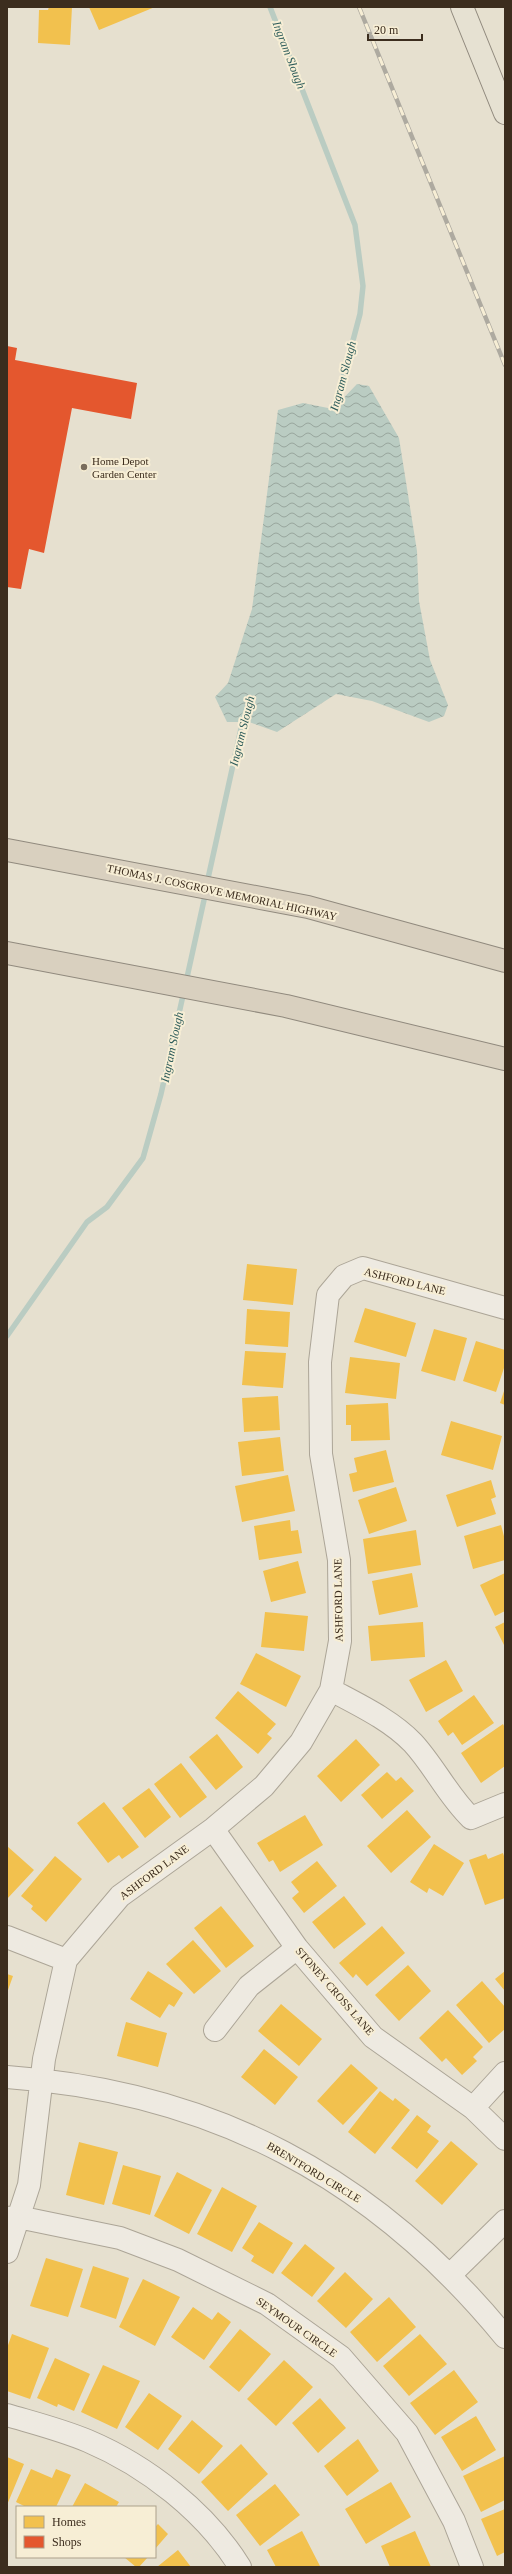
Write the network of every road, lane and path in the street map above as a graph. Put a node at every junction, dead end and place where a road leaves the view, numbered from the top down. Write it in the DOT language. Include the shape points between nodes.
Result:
graph roads {
  1 [pos="462,7"];
  2 [pos="505,113"];
  3 [pos="7,850"];
  4 [pos="7,953"];
  5 [pos="505,961"];
  6 [pos="505,1059"];
  7 [pos="505,1308"];
  8 [pos="331,1690"];
  9 [pos="505,1804"];
  10 [pos="212,1829"];
  11 [pos="7,1937"];
  12 [pos="297,1948"];
  13 [pos="66,1960"];
  14 [pos="215,2030"];
  15 [pos="505,2073"];
  16 [pos="7,2077"];
  17 [pos="41,2080"];
  18 [pos="473,2108"];
  19 [pos="505,2139"];
  20 [pos="13,2217"];
  21 [pos="505,2221"];
  22 [pos="7,2252"];
  23 [pos="451,2274"];
  24 [pos="505,2337"];
  25 [pos="7,2415"];
  26 [pos="240,2567"];
  27 [pos="472,2567"];
  1 -- 2 [label="main road"];
  3 -- 5 [label="highway, THOMAS J. COSGROVE MEMORIAL HIGHWAY" via="308,907"];
  4 -- 6 [label="highway" via="286,1006"];
  7 -- 8 [label="street, ASHFORD LANE" via="363,1268 344,1276 328,1295 320,1362 321,1454 339,1560 340,1641"];
  8 -- 9 [label="street" via="374,1712 413,1743 454,1802 471,1818"];
  8 -- 10 [label="street, ASHFORD LANE" via="301,1742 264,1786"];
  10 -- 12 [label="street, STONEY CROSS LANE"];
  10 -- 13 [label="street, ASHFORD LANE" via="120,1896"];
  11 -- 13 [label="street"];
  12 -- 14 [label="street" via="249,1986"];
  12 -- 18 [label="street, STONEY CROSS LANE" via="373,2037"];
  13 -- 17 [label="street, ASHFORD LANE" via="52,2014"];
  15 -- 18 [label="street"];
  16 -- 17 [label="street, BRENTFORD CIRCLE"];
  17 -- 20 [label="street, ASHFORD LANE" via="29,2185"];
  17 -- 23 [label="street, BRENTFORD CIRCLE" via="118,2091 151,2099 242,2132 290,2155 363,2201 409,2236"];
  18 -- 19 [label="street, STONEY CROSS LANE"];
  20 -- 22 [label="street, ASHFORD LANE"];
  20 -- 27 [label="street, SEYMOUR CIRCLE" via="120,2238 178,2260 267,2304 341,2357 407,2433 454,2521"];
  21 -- 23 [label="street"];
  23 -- 24 [label="street, BRENTFORD CIRCLE"];
  25 -- 26 [label="street" via="88,2441 147,2473 194,2510"];
}
